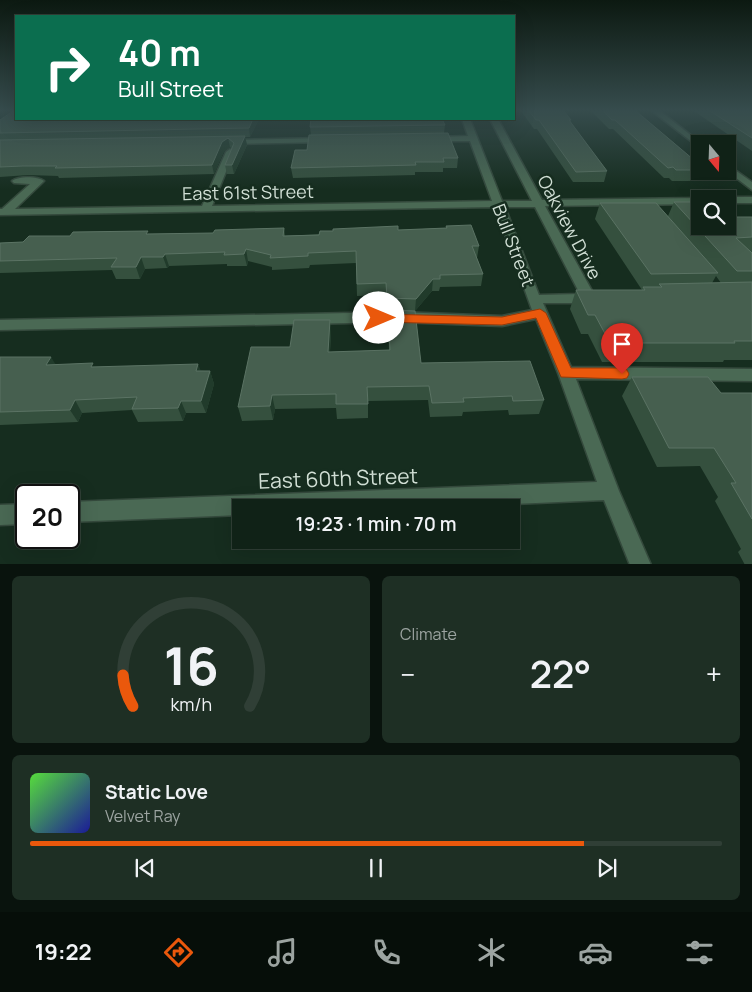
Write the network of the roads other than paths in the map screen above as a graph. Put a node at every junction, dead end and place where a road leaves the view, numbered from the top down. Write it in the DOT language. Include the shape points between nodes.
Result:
graph roads {
  1 [pos="504,137"];
  2 [pos="474,138"];
  3 [pos="430,139"];
  4 [pos="330,140"];
  5 [pos="220,142"];
  6 [pos="230,152"];
  7 [pos="736,174"];
  8 [pos="17,181"];
  9 [pos="752,187"];
  10 [pos="736,200"];
  11 [pos="752,200"];
  12 [pos="691,201"];
  13 [pos="644,202"];
  14 [pos="497,203"];
  15 [pos="540,203"];
  16 [pos="206,208"];
  17 [pos="3,212"];
  18 [pos="656,216"];
  19 [pos="535,299"];
  20 [pos="540,313"];
  21 [pos="0,326"];
  22 [pos="566,373"];
  23 [pos="752,374"];
  24 [pos="610,491"];
  25 [pos="80,512"];
  26 [pos="15,514"];
  27 [pos="0,515"];
  28 [pos="641,564"];
  1 -- 15 [label="street, Oakview Drive"];
  2 -- 3 [label="street"];
  2 -- 14 [label="street, Bull Street"];
  4 -- 5 [label="street"];
  6 -- 16 [label="street"];
  7 -- 9 [label="street"];
  8 -- 17 [label="street" via="39,181"];
  10 -- 11 [label="street"];
  12 -- 13 [label="street, East 61st Street"];
  13 -- 15 [label="street, East 61st Street"];
  13 -- 18 [label="street"];
  14 -- 15 [label="street, East 61st Street"];
  14 -- 16 [label="street, East 61st Street"];
  14 -- 19 [label="street, Bull Street"];
  15 -- 19 [label="street, Oakview Drive" via="594,298"];
  16 -- 17 [label="street, East 61st Street"];
  19 -- 20 [label="street, Bull Street"];
  20 -- 21 [label="street" via="502,321 398,318"];
  20 -- 22 [label="street, Bull Street"];
  22 -- 23 [label="street"];
  22 -- 24 [label="street, Bull Street"];
  24 -- 25 [label="street, East 60th Street"];
  24 -- 28 [label="street, Bull Street"];
  26 -- 27 [label="street"];
}
